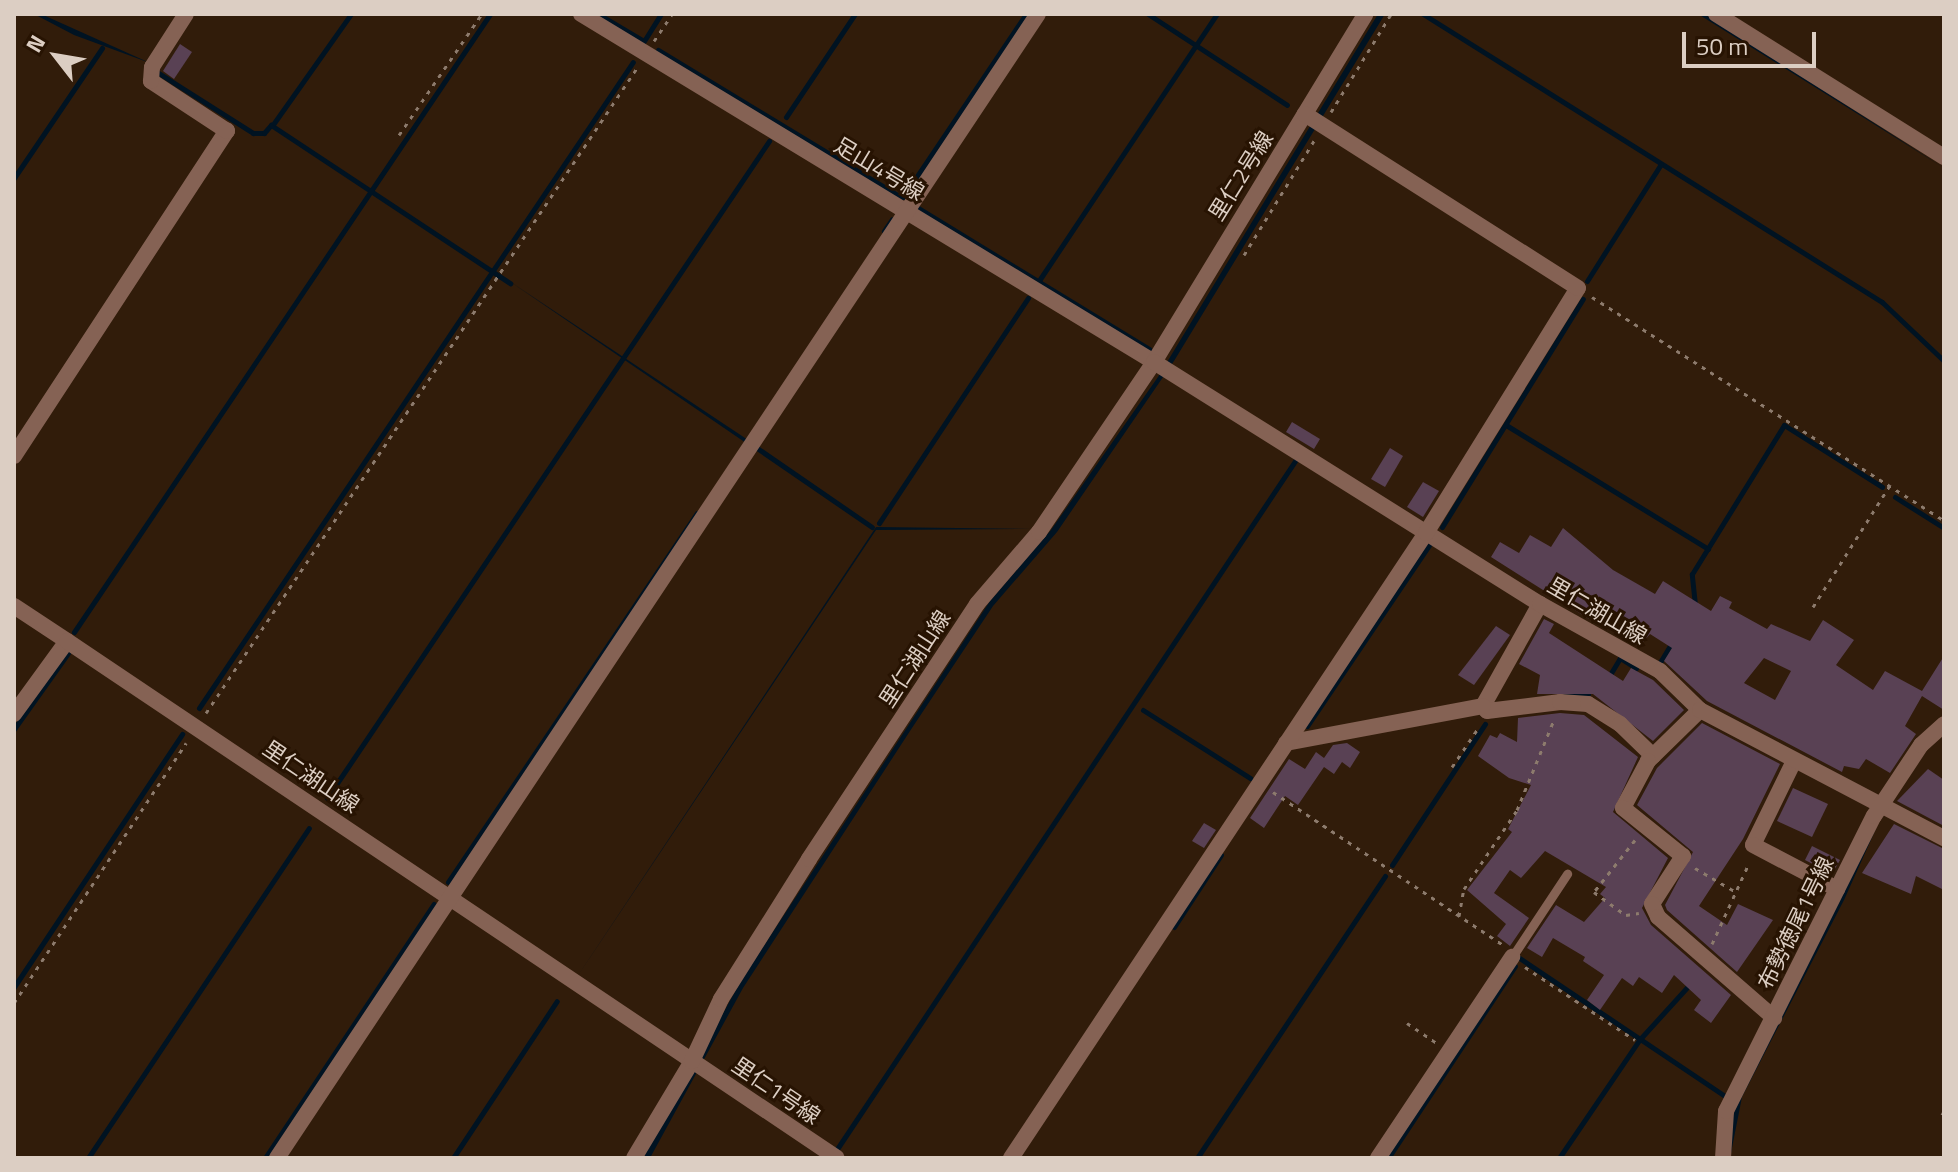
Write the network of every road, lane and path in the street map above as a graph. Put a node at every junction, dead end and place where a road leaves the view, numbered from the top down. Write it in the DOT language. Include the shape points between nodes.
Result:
graph roads {
  1 [pos="186,14"];
  2 [pos="482,14"];
  3 [pos="581,14"];
  4 [pos="672,14"];
  5 [pos="1038,14"];
  6 [pos="1366,14"];
  7 [pos="1716,14"];
  8 [pos="646,54"];
  9 [pos="1305,114"];
  10 [pos="399,135"];
  11 [pos="1944,157"];
  12 [pos="906,211"];
  13 [pos="1578,288"];
  14 [pos="1154,362"];
  15 [pos="14,456"];
  16 [pos="1890,485"];
  17 [pos="1944,520"];
  18 [pos="1426,533"];
  19 [pos="1540,604"];
  20 [pos="14,606"];
  21 [pos="1813,607"];
  22 [pos="67,641"];
  23 [pos="1560,702"];
  24 [pos="1485,708"];
  25 [pos="1700,710"];
  26 [pos="14,714"];
  27 [pos="1944,724"];
  28 [pos="197,726"];
  29 [pos="1286,743"];
  30 [pos="1653,756"];
  31 [pos="1794,761"];
  32 [pos="1452,767"];
  33 [pos="1260,783"];
  34 [pos="1882,810"];
  35 [pos="1646,826"];
  36 [pos="1944,838"];
  37 [pos="1756,847"];
  38 [pos="1682,859"];
  39 [pos="1567,874"];
  40 [pos="1837,889"];
  41 [pos="1736,892"];
  42 [pos="449,897"];
  43 [pos="1654,908"];
  44 [pos="1459,916"];
  45 [pos="1512,957"];
  46 [pos="1704,958"];
  47 [pos="14,1003"];
  48 [pos="1774,1018"];
  49 [pos="1407,1023"];
  50 [pos="1635,1040"];
  51 [pos="1449,1052"];
  52 [pos="692,1061"];
  53 [pos="277,1158"];
  54 [pos="634,1158"];
  55 [pos="837,1158"];
  56 [pos="1011,1158"];
  57 [pos="1378,1158"];
  58 [pos="1723,1158"];
  1 -- 15 [label="street" via="152,67 151,81 227,131"];
  2 -- 10 [label="path"];
  3 -- 8 [label="street, 足山4号線"];
  4 -- 8 [label="path"];
  5 -- 12 [label="street"];
  6 -- 9 [label="street, 里仁2号線"];
  7 -- 11 [label="street"];
  8 -- 12 [label="street, 足山4号線"];
  8 -- 28 [label="path"];
  9 -- 13 [label="street"];
  9 -- 14 [label="street, 里仁2号線"];
  12 -- 14 [label="street, 足山4号線"];
  12 -- 42 [label="street"];
  13 -- 16 [label="path"];
  13 -- 18 [label="street"];
  14 -- 18 [label="street, 里仁湖山線"];
  14 -- 52 [label="street, 里仁湖山線" via="1039,532 977,604 721,999"];
  16 -- 17 [label="path"];
  16 -- 21 [label="path"];
  18 -- 19 [label="street, 里仁湖山線"];
  18 -- 29 [label="street"];
  19 -- 24 [label="street"];
  19 -- 25 [label="street, 里仁湖山線" via="1660,671"];
  20 -- 22 [label="street, 里仁湖山線"];
  22 -- 26 [label="street"];
  22 -- 28 [label="street, 里仁湖山線"];
  23 -- 24 [label="street"];
  23 -- 30 [label="street" via="1600,709"];
  23 -- 44 [label="path" via="1517,810 1464,889"];
  24 -- 29 [label="street"];
  24 -- 32 [label="path"];
  25 -- 30 [label="street"];
  25 -- 31 [label="street, 里仁湖山線"];
  27 -- 34 [label="street, 布勢徳尾1号線" via="1921,745"];
  28 -- 42 [label="street, 里仁湖山線"];
  28 -- 47 [label="path"];
  29 -- 33 [label="street"];
  30 -- 35 [label="street" via="1623,808"];
  31 -- 34 [label="street, 里仁湖山線"];
  31 -- 37 [label="street"];
  33 -- 44 [label="path"];
  33 -- 56 [label="street"];
  34 -- 36 [label="street, 里仁湖山線"];
  34 -- 40 [label="street, 布勢徳尾1号線"];
  35 -- 38 [label="street"];
  35 -- 43 [label="path" via="1594,892 1626,915"];
  37 -- 40 [label="street"];
  37 -- 41 [label="path"];
  38 -- 41 [label="path"];
  38 -- 43 [label="street"];
  39 -- 45 [label="lane"];
  40 -- 48 [label="street, 布勢徳尾1号線"];
  41 -- 46 [label="path"];
  42 -- 52 [label="street, 里仁湖山線"];
  42 -- 53 [label="street"];
  43 -- 46 [label="street"];
  44 -- 45 [label="path" via="1509,949"];
  45 -- 50 [label="path"];
  45 -- 51 [label="street"];
  46 -- 48 [label="street"];
  48 -- 58 [label="street, 布勢徳尾1号線" via="1726,1111"];
  49 -- 51 [label="path"];
  51 -- 57 [label="street"];
  52 -- 54 [label="street"];
  52 -- 55 [label="street, 里仁1号線"];
}
